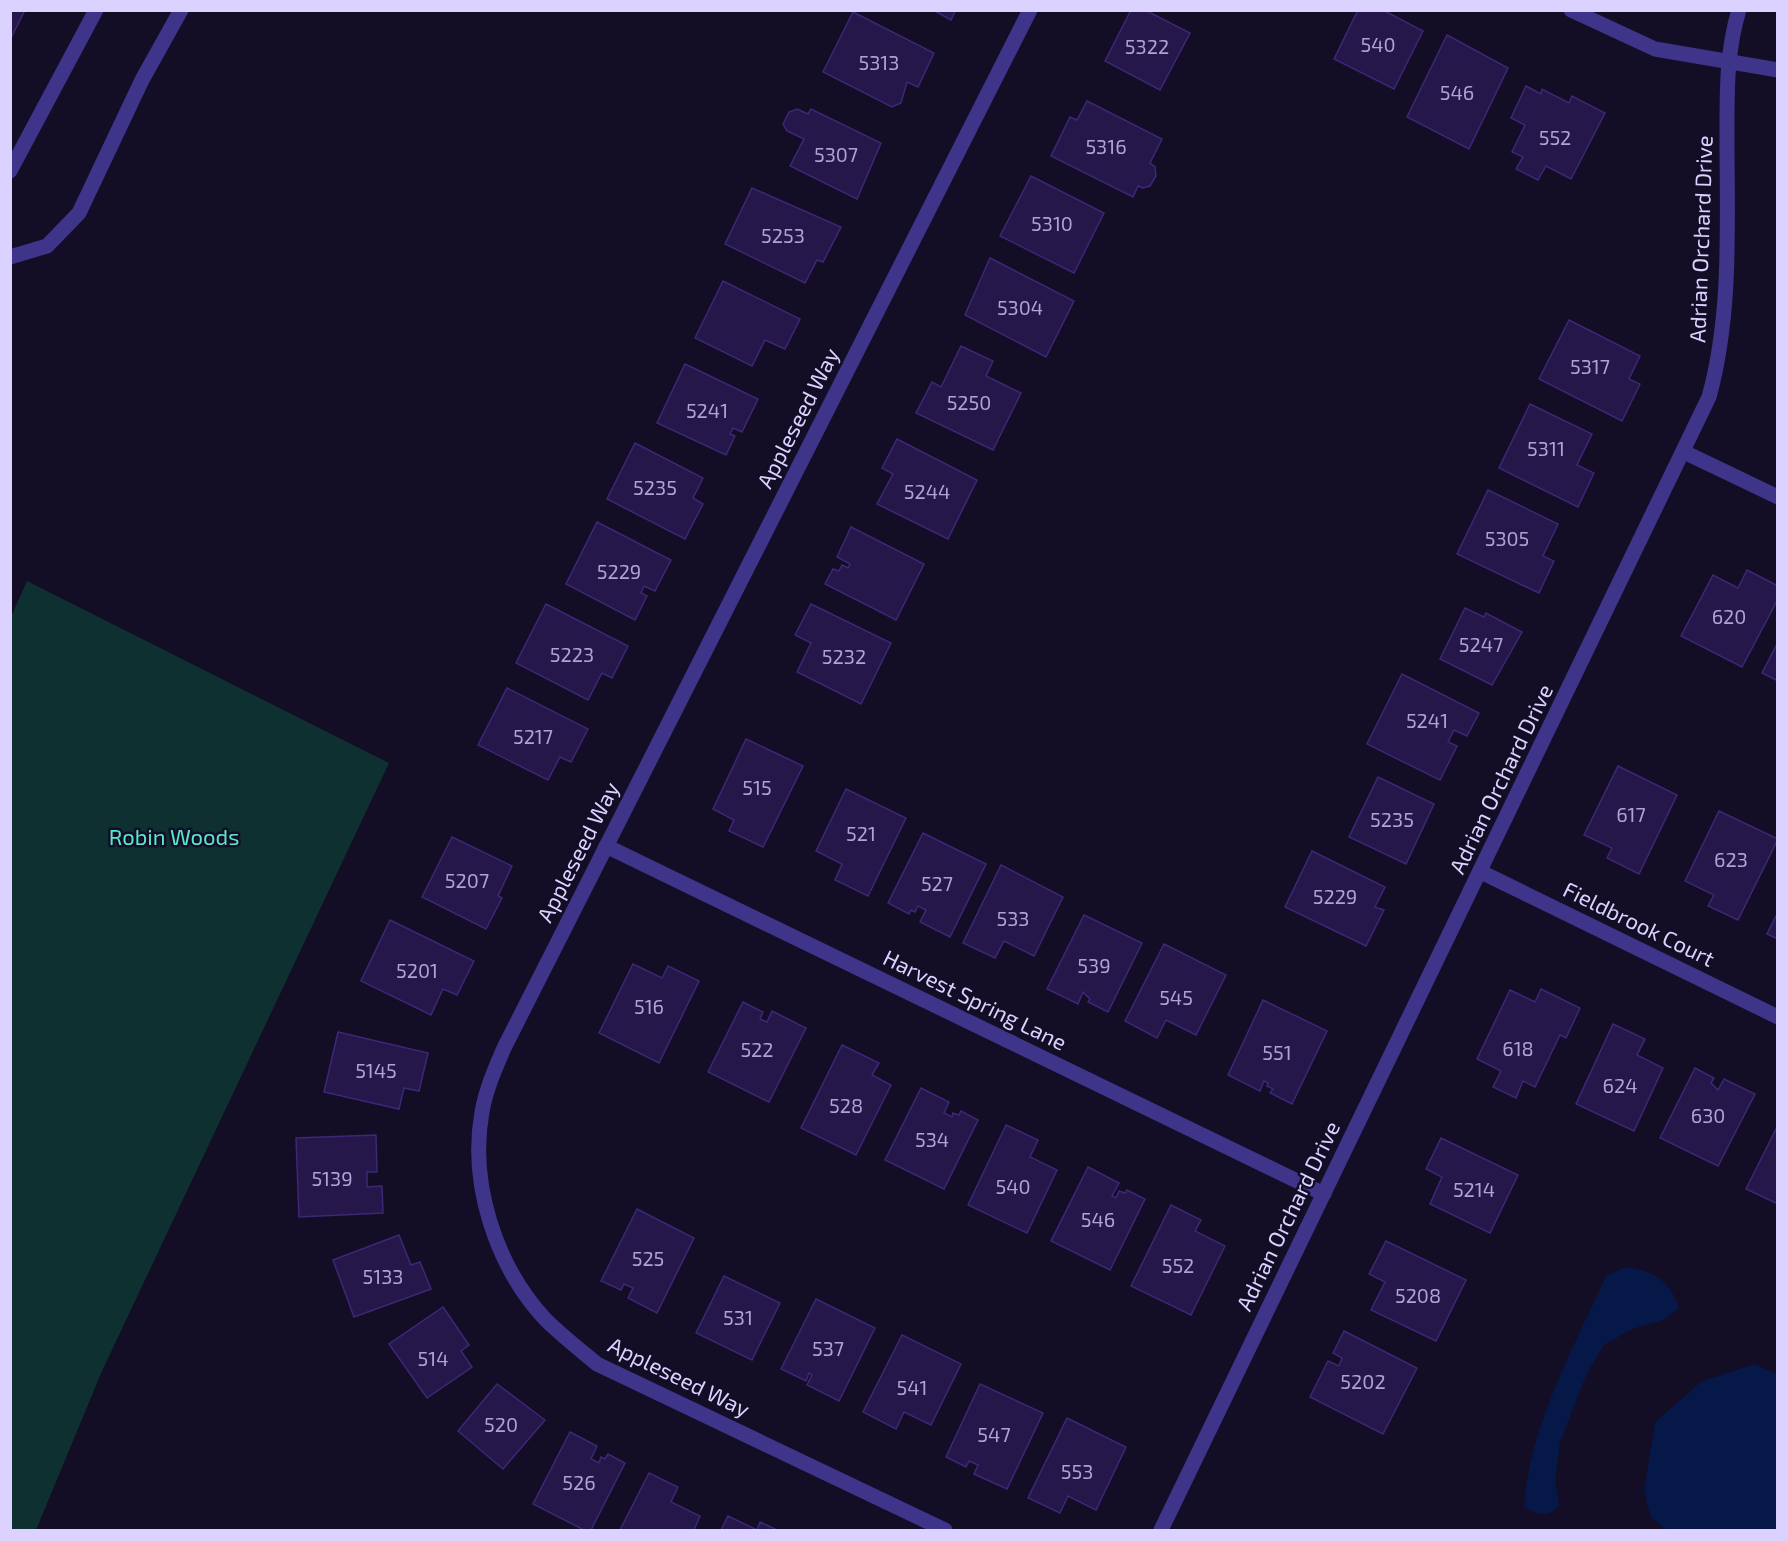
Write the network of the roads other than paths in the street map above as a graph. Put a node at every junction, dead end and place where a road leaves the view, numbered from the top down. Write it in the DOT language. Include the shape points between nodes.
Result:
graph roads {
  1 [pos="96,10"];
  2 [pos="181,10"];
  3 [pos="1030,10"];
  4 [pos="1571,10"];
  5 [pos="1739,10"];
  6 [pos="1729,64"];
  7 [pos="1778,70"];
  8 [pos="10,171"];
  9 [pos="10,257"];
  10 [pos="1684,452"];
  11 [pos="1778,497"];
  12 [pos="606,846"];
  13 [pos="1481,872"];
  14 [pos="1778,1017"];
  15 [pos="1324,1194"];
  16 [pos="945,1530"];
  17 [pos="1161,1530"];
  1 -- 8 [label="street"];
  2 -- 9 [label="street" via="142,80 79,213 47,246"];
  3 -- 12 [label="street, Appleseed Way"];
  4 -- 6 [label="street" via="1655,49"];
  5 -- 6 [label="street, Adrian Orchard Drive"];
  6 -- 7 [label="street"];
  6 -- 10 [label="street, Adrian Orchard Drive" via="1726,311 1709,397"];
  10 -- 11 [label="street"];
  10 -- 13 [label="street, Adrian Orchard Drive"];
  12 -- 15 [label="street, Harvest Spring Lane"];
  12 -- 16 [label="street, Appleseed Way" via="491,1076 482,1113 479,1155 490,1224 504,1261 545,1318 597,1364"];
  13 -- 14 [label="street, Fieldbrook Court"];
  13 -- 15 [label="street, Adrian Orchard Drive"];
  15 -- 17 [label="street, Adrian Orchard Drive"];
}
